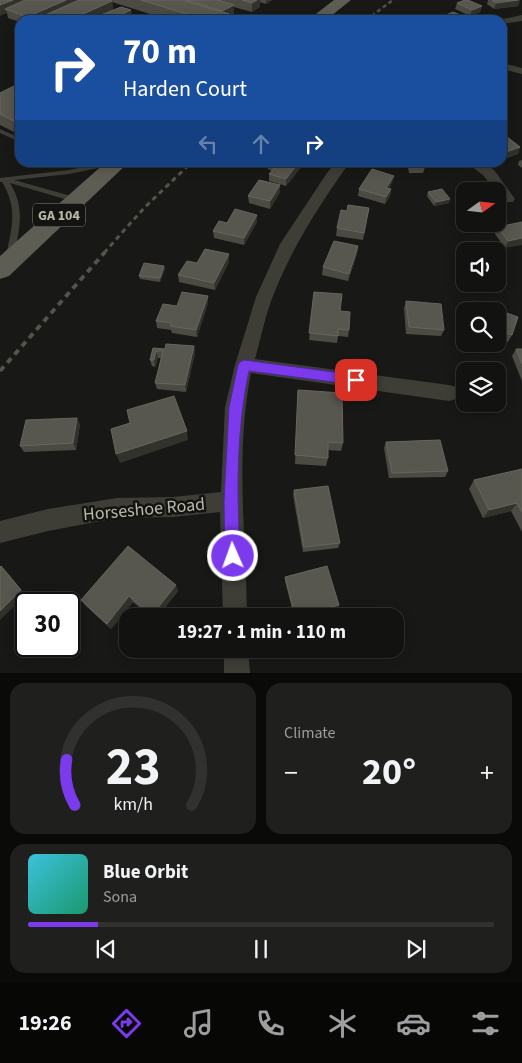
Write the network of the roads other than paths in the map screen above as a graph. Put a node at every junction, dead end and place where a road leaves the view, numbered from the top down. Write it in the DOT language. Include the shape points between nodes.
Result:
graph roads {
  1 [pos="344,0"];
  2 [pos="323,15"];
  3 [pos="522,18"];
  4 [pos="507,20"];
  5 [pos="507,68"];
  6 [pos="522,72"];
  7 [pos="0,131"];
  8 [pos="15,138"];
  9 [pos="94,167"];
  10 [pos="112,167"];
  11 [pos="340,167"];
  12 [pos="479,167"];
  13 [pos="2,180"];
  14 [pos="508,199"];
  15 [pos="75,200"];
  16 [pos="5,265"];
  17 [pos="244,365"];
  18 [pos="449,393"];
  19 [pos="230,501"];
  20 [pos="0,532"];
  21 [pos="235,608"];
  22 [pos="236,658"];
  23 [pos="237,673"];
  1 -- 2 [label="main road"];
  3 -- 4 [label="street"];
  5 -- 6 [label="street"];
  7 -- 8 [label="lane"];
  9 -- 13 [label="lane"];
  10 -- 15 [label="main road, GA 104"];
  11 -- 17 [label="street" via="288,244 264,297"];
  12 -- 14 [label="street"];
  13 -- 15 [label="lane"];
  13 -- 16 [label="lane" via="15,198 17,209"];
  15 -- 16 [label="main road, GA 104"];
  17 -- 18 [label="street"];
  17 -- 19 [label="street" via="235,407"];
  19 -- 20 [label="street, Horseshoe Road" via="117,508"];
  19 -- 21 [label="street"];
  22 -- 23 [label="street"];
}
